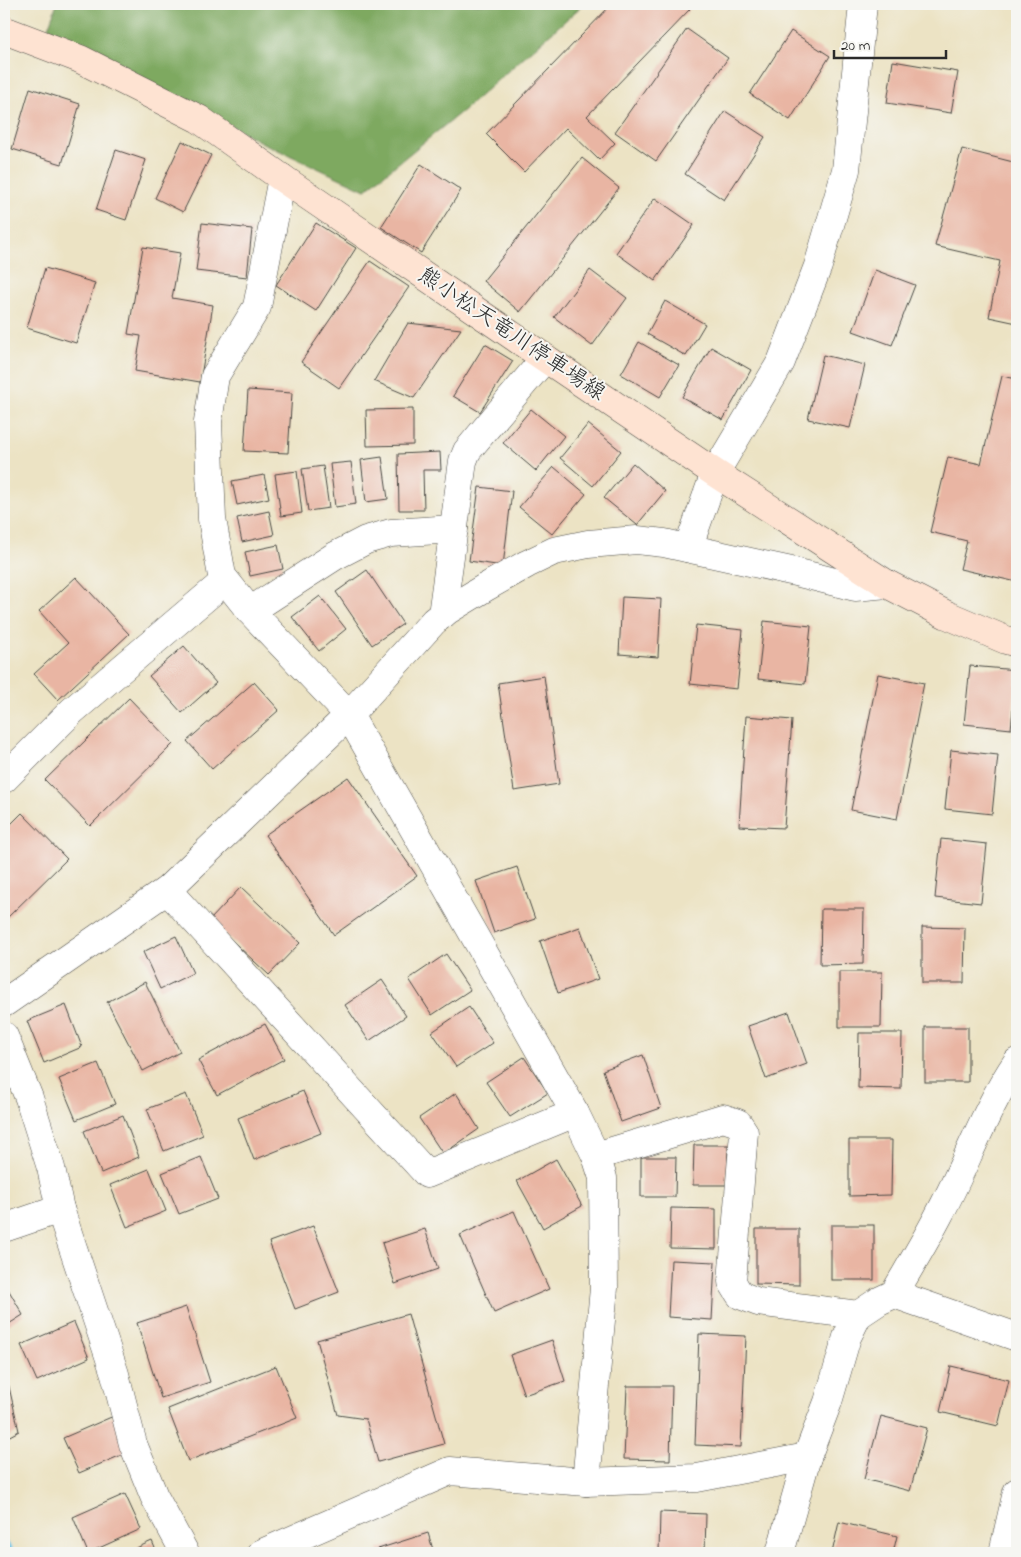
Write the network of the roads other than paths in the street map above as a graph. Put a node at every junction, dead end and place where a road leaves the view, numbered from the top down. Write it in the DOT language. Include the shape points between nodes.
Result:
graph roads {
  1 [pos="863,4"];
  2 [pos="4,30"];
  3 [pos="282,178"];
  4 [pos="545,358"];
  5 [pos="715,473"];
  6 [pos="454,529"];
  7 [pos="688,548"];
  8 [pos="225,580"];
  9 [pos="887,584"];
  10 [pos="250,611"];
  11 [pos="442,615"];
  12 [pos="1017,643"];
  13 [pos="349,715"];
  14 [pos="4,779"];
  15 [pos="167,890"];
  16 [pos="4,1003"];
  17 [pos="4,1036"];
  18 [pos="1017,1062"];
  19 [pos="575,1113"];
  20 [pos="596,1156"];
  21 [pos="60,1209"];
  22 [pos="4,1228"];
  23 [pos="894,1294"];
  24 [pos="858,1315"];
  25 [pos="1017,1337"];
  26 [pos="807,1457"];
  27 [pos="586,1482"];
  28 [pos="1017,1492"];
  29 [pos="185,1553"];
  30 [pos="262,1553"];
  31 [pos="780,1553"];
  32 [pos="1002,1553"];
  1 -- 5 [label="street" via="846,170 818,266 781,362"];
  2 -- 3 [label="main road, 熊小松天竜川停車場線" via="80,59 199,119"];
  3 -- 4 [label="main road, 熊小松天竜川停車場線"];
  3 -- 8 [label="street" via="257,307 216,376 208,422 212,519"];
  4 -- 5 [label="main road, 熊小松天竜川停車場線"];
  4 -- 6 [label="street" via="467,451"];
  5 -- 7 [label="street"];
  5 -- 9 [label="main road, 熊小松天竜川停車場線"];
  6 -- 10 [label="street" via="391,533 366,540 335,556"];
  6 -- 11 [label="street"];
  7 -- 9 [label="street" via="855,587"];
  7 -- 11 [label="street" via="637,540 554,551"];
  8 -- 10 [label="street"];
  8 -- 14 [label="street" via="72,710"];
  9 -- 12 [label="main road, 熊小松天竜川停車場線" via="947,615"];
  10 -- 13 [label="street"];
  11 -- 13 [label="street"];
  13 -- 15 [label="street"];
  13 -- 19 [label="street"];
  15 -- 16 [label="street"];
  15 -- 19 [label="street" via="427,1174"];
  17 -- 21 [label="street" via="29,1098"];
  18 -- 23 [label="street" via="970,1148 940,1215"];
  19 -- 20 [label="street"];
  20 -- 24 [label="street" via="723,1118 738,1123 744,1132 732,1282 740,1295 758,1302"];
  20 -- 27 [label="street" via="603,1178 604,1288"];
  21 -- 22 [label="street"];
  21 -- 29 [label="street" via="115,1374 133,1444 154,1496"];
  23 -- 24 [label="street"];
  23 -- 25 [label="street"];
  24 -- 26 [label="street" via="847,1337 828,1402"];
  26 -- 27 [label="street" via="697,1478"];
  26 -- 31 [label="street"];
  27 -- 30 [label="street" via="450,1472"];
  28 -- 32 [label="street"];
}
